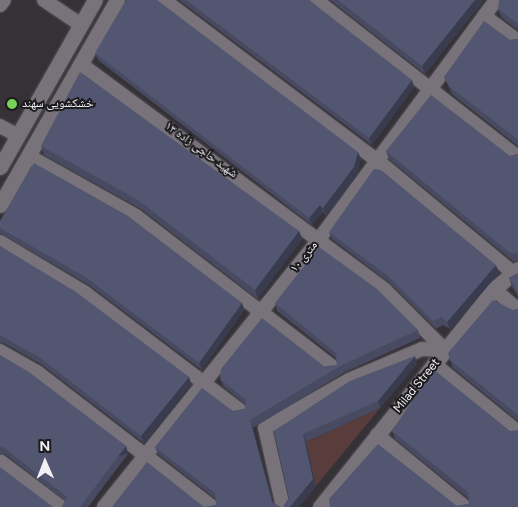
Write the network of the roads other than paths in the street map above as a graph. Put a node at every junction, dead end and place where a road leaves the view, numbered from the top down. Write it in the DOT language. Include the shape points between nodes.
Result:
graph roads {
  1 [pos="4,0"];
  2 [pos="44,0"];
  3 [pos="95,0"];
  4 [pos="116,0"];
  5 [pos="164,0"];
  6 [pos="316,0"];
  7 [pos="496,0"];
  8 [pos="0,6"];
  9 [pos="484,16"];
  10 [pos="81,25"];
  11 [pos="518,41"];
  12 [pos="81,64"];
  13 [pos="428,88"];
  14 [pos="0,126"];
  15 [pos="18,136"];
  16 [pos="29,156"];
  17 [pos="518,157"];
  18 [pos="378,161"];
  19 [pos="0,167"];
  20 [pos="0,205"];
  21 [pos="320,238"];
  22 [pos="0,242"];
  23 [pos="515,270"];
  24 [pos="494,289"];
  25 [pos="518,310"];
  26 [pos="260,311"];
  27 [pos="445,350"];
  28 [pos="0,351"];
  29 [pos="434,364"];
  30 [pos="333,367"];
  31 [pos="204,384"];
  32 [pos="242,411"];
  33 [pos="518,432"];
  34 [pos="377,435"];
  35 [pos="146,454"];
  36 [pos="0,461"];
  37 [pos="61,507"];
  38 [pos="104,507"];
  39 [pos="212,507"];
  40 [pos="283,507"];
  41 [pos="320,507"];
  42 [pos="465,507"];
  1 -- 8 [label="street"];
  2 -- 10 [label="street"];
  3 -- 10 [label="street"];
  4 -- 12 [label="street"];
  5 -- 18 [label="street"];
  6 -- 13 [label="street"];
  7 -- 9 [label="street, ۱۰ متری"];
  9 -- 11 [label="street"];
  9 -- 13 [label="street, ۱۰ متری"];
  10 -- 15 [label="street"];
  12 -- 16 [label="street"];
  12 -- 21 [label="street, شهید حاجی زاده ۱۳"];
  13 -- 17 [label="street"];
  13 -- 18 [label="street, ۱۰ متری"];
  14 -- 15 [label="street"];
  15 -- 19 [label="street"];
  16 -- 20 [label="street"];
  16 -- 26 [label="street" via="136,216"];
  18 -- 21 [label="street, ۱۰ متری"];
  18 -- 23 [label="street"];
  21 -- 26 [label="street, ۱۰ متری"];
  21 -- 27 [label="street, شهید حاجی زاده ۱۳" via="385,290"];
  22 -- 31 [label="street" via="84,292"];
  23 -- 24 [label="street, Milad Street"];
  24 -- 25 [label="street"];
  24 -- 27 [label="street, Milad Street"];
  26 -- 30 [label="street"];
  26 -- 31 [label="street, ۱۰ متری"];
  27 -- 29 [label="street, Milad Street"];
  27 -- 40 [label="street" via="422,349 349,380 265,428"];
  28 -- 35 [label="street" via="37,372"];
  29 -- 33 [label="street"];
  29 -- 34 [label="street, Milad Street"];
  31 -- 32 [label="street"];
  31 -- 35 [label="street, ۱۰ متری"];
  34 -- 41 [label="street, Milad Street"];
  34 -- 42 [label="street"];
  35 -- 38 [label="street, ۱۰ متری"];
  35 -- 39 [label="street"];
  36 -- 37 [label="street"];
}
